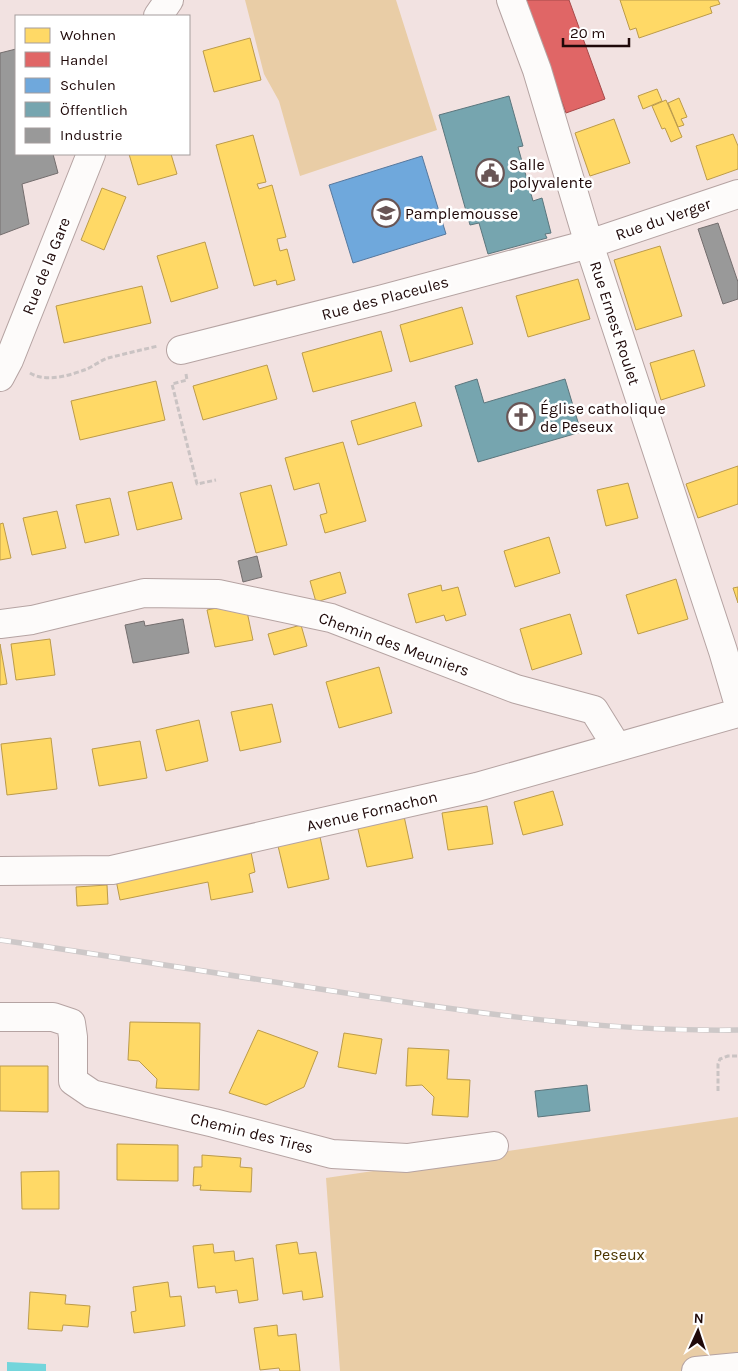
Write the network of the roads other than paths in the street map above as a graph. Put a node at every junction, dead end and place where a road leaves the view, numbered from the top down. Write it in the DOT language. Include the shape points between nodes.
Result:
graph roads {
  1 [pos="169,0"];
  2 [pos="512,0"];
  3 [pos="159,15"];
  4 [pos="91,155"];
  5 [pos="738,194"];
  6 [pos="589,244"];
  7 [pos="181,350"];
  8 [pos="0,377"];
  9 [pos="0,624"];
  10 [pos="738,702"];
  11 [pos="738,713"];
  12 [pos="618,747"];
  13 [pos="0,871"];
  14 [pos="0,1016"];
  15 [pos="494,1146"];
  16 [pos="738,1367"];
  17 [pos="696,1371"];
  1 -- 3 [label="street"];
  2 -- 6 [label="street, Rue Ernest Roulet" via="537,70"];
  4 -- 8 [label="street, Rue de la Gare"];
  5 -- 6 [label="street, Rue du Verger"];
  6 -- 7 [label="street, Rue des Placeules"];
  6 -- 10 [label="street, Rue Ernest Roulet"];
  9 -- 12 [label="street, Chemin des Meuniers" via="32,620 144,593 218,594 331,618 516,689 594,710"];
  11 -- 12 [label="street, Avenue Fornachon"];
  12 -- 13 [label="street, Avenue Fornachon" via="477,787 112,870"];
  14 -- 15 [label="street, Chemin des Tires" via="53,1017 71,1024 73,1081 92,1094 332,1154 407,1158"];
  16 -- 17 [label="street"];
}
